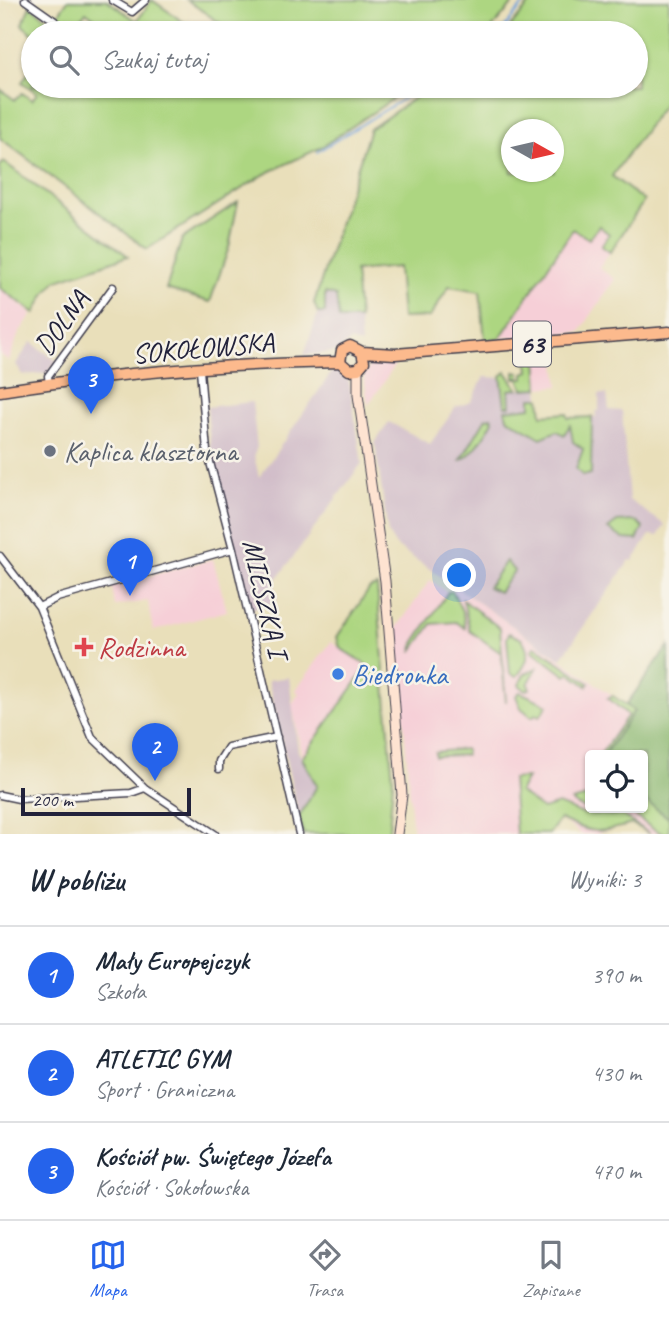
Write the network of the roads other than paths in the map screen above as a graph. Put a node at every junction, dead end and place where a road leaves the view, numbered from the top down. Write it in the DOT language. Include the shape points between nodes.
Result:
graph roads {
  1 [pos="25,0"];
  2 [pos="112,0"];
  3 [pos="146,0"];
  4 [pos="55,21"];
  5 [pos="113,287"];
  6 [pos="669,332"];
  7 [pos="352,361"];
  8 [pos="200,370"];
  9 [pos="49,384"];
  10 [pos="0,388"];
  11 [pos="233,549"];
  12 [pos="0,556"];
  13 [pos="39,607"];
  14 [pos="277,737"];
  15 [pos="219,769"];
  16 [pos="145,788"];
  17 [pos="0,795"];
  18 [pos="215,834"];
  19 [pos="299,834"];
  20 [pos="397,834"];
  1 -- 4 [label="street"];
  2 -- 3 [label="street" via="132,12"];
  5 -- 9 [label="street, DOLNA" via="48,376"];
  6 -- 7 [label="main road, SOKOŁOWSKA / 63"];
  7 -- 8 [label="main road, SOKOŁOWSKA"];
  7 -- 20 [label="main road" via="385,581 402,795"];
  8 -- 9 [label="main road, SOKOŁOWSKA"];
  8 -- 11 [label="street, MIESZKA I" via="207,452"];
  9 -- 10 [label="main road, SOKOŁOWSKA"];
  11 -- 13 [label="street"];
  11 -- 14 [label="street, MIESZKA I"];
  12 -- 13 [label="street"];
  13 -- 16 [label="street" via="92,737"];
  14 -- 15 [label="street" via="228,747"];
  14 -- 19 [label="street, MIESZKA I"];
  16 -- 17 [label="street" via="131,793 19,799"];
  16 -- 18 [label="street"];
}
